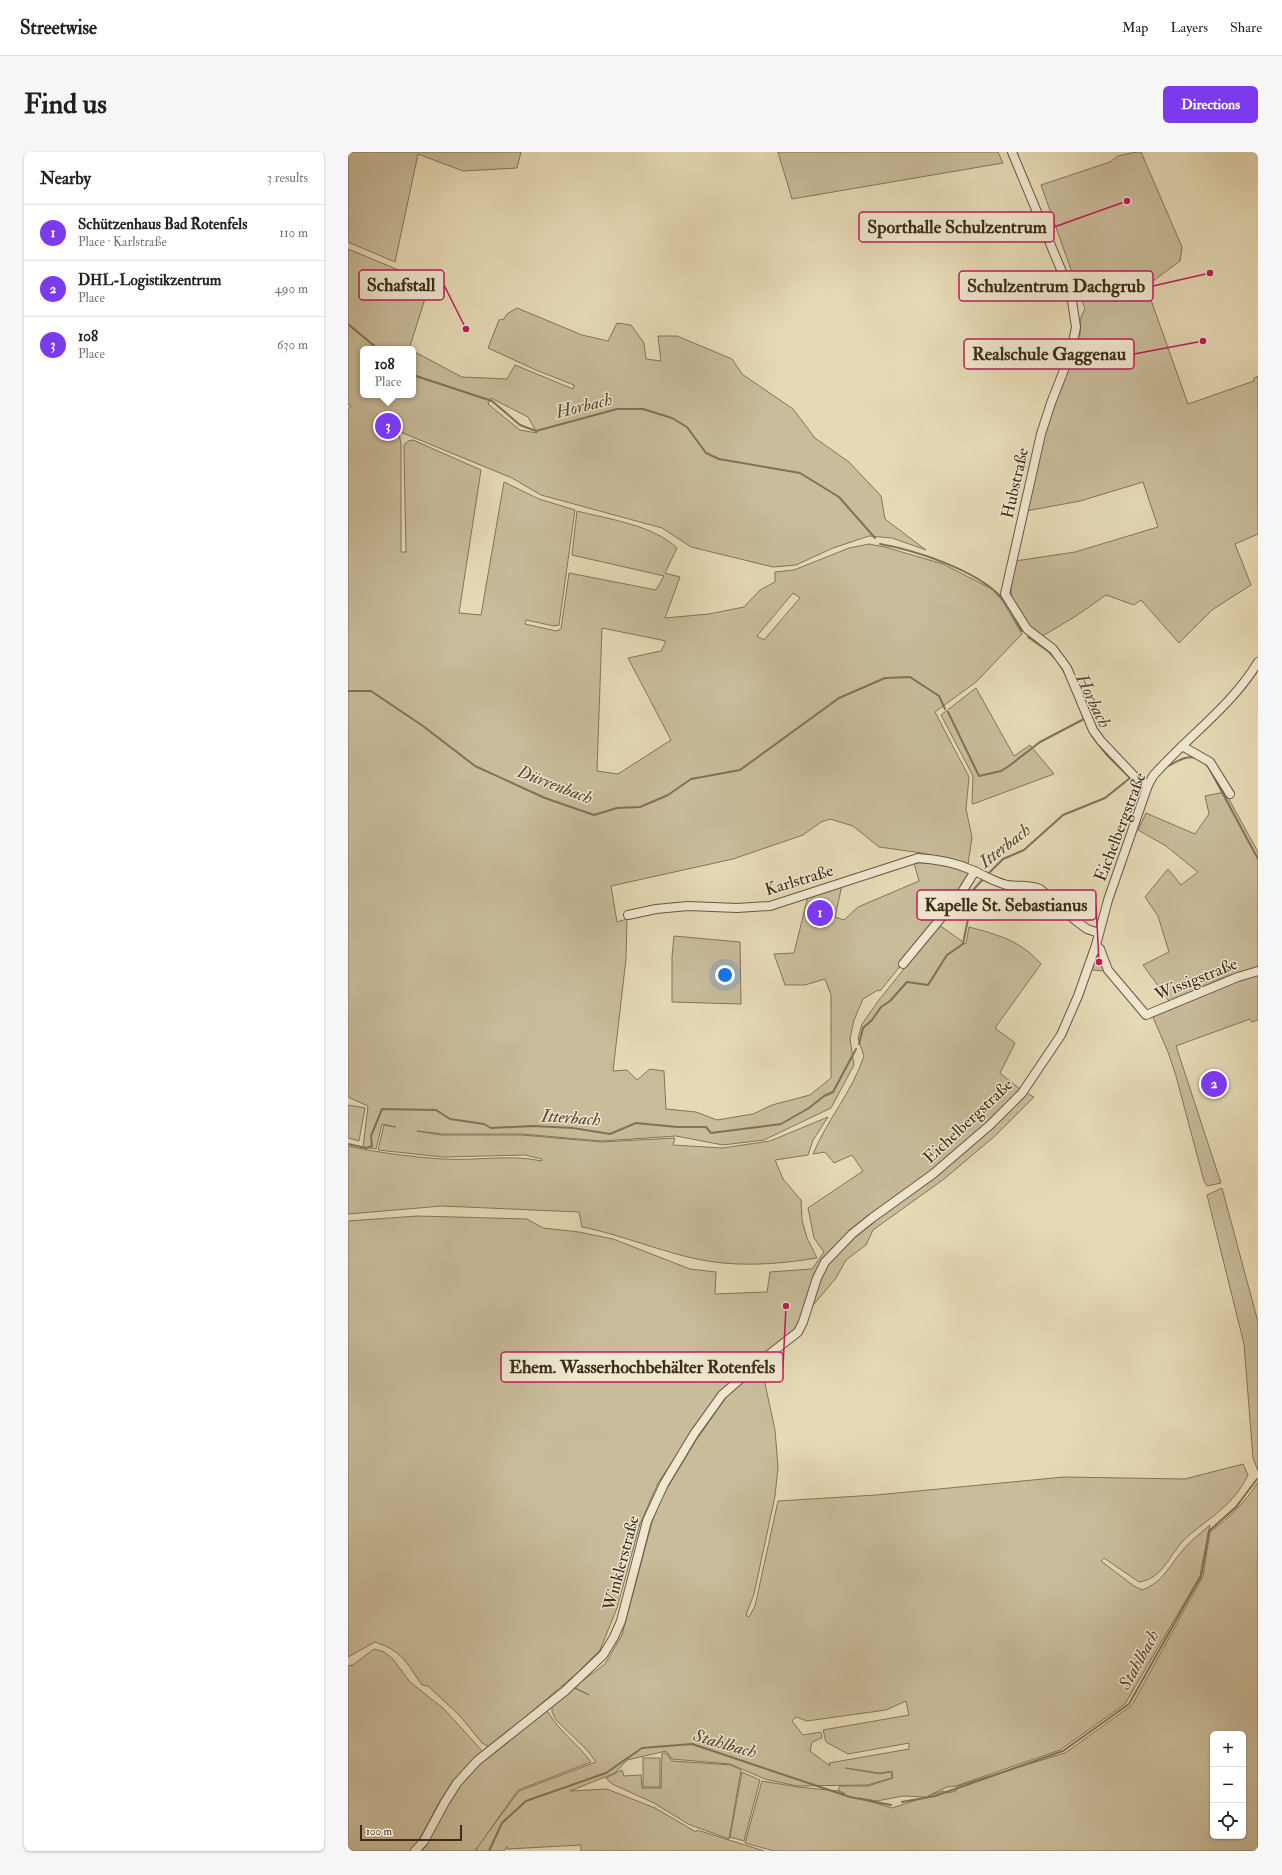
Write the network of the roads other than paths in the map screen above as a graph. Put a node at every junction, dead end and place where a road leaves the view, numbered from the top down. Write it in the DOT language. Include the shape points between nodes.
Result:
graph roads {
  1 [pos="1012,152"];
  2 [pos="1258,662"];
  3 [pos="1182,746"];
  4 [pos="1148,785"];
  5 [pos="1230,794"];
  6 [pos="981,875"];
  7 [pos="628,915"];
  8 [pos="1099,933"];
  9 [pos="1096,945"];
  10 [pos="903,964"];
  11 [pos="1258,971"];
  12 [pos="825,1262"];
  13 [pos="415,1851"];
  1 -- 4 [label="street, Hubstraße" via="1062,272 1072,301 1076,327 1071,352 1041,434 1005,594 1027,629 1053,649 1067,668 1093,730 1101,741 1137,779"];
  2 -- 3 [label="street, Eichelbergstraße" via="1233,696"];
  3 -- 4 [label="street, Eichelbergstraße" via="1156,772"];
  3 -- 5 [label="street" via="1210,762"];
  4 -- 8 [label="street, Eichelbergstraße"];
  6 -- 7 [label="street, Karlstraße" via="931,859 918,858 770,906 688,906"];
  6 -- 8 [label="street, Karlstraße" via="1007,885 1032,885 1087,929"];
  6 -- 10 [label="street" via="960,894"];
  8 -- 9 [label="street, Eichelbergstraße"];
  9 -- 11 [label="street, Wissigstraße" via="1108,970 1146,1015"];
  9 -- 12 [label="street, Eichelbergstraße" via="1062,1035 1022,1093 990,1125 933,1174 852,1234"];
  12 -- 13 [label="street, Winklerstraße" via="798,1332 722,1395 694,1434 664,1484 647,1521 621,1621 603,1655 565,1691 477,1762 457,1783 424,1841"];
}
